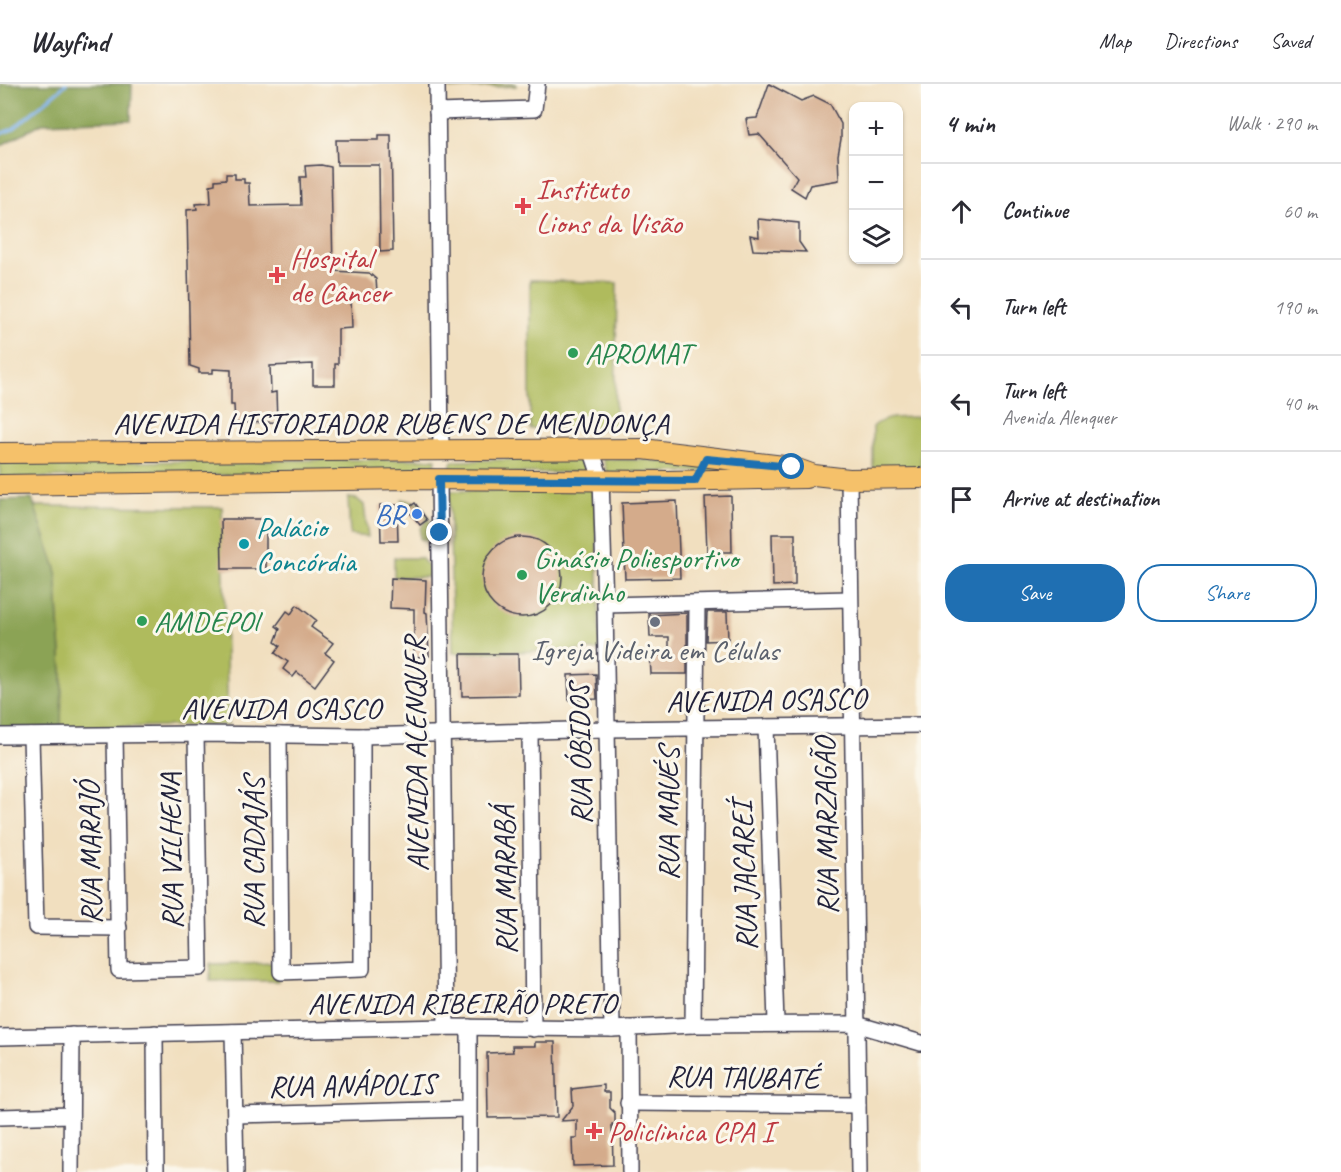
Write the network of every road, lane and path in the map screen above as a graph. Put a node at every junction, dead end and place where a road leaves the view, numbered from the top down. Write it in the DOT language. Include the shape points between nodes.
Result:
graph roads {
  1 [pos="437,84"];
  2 [pos="537,84"];
  3 [pos="437,112"];
  4 [pos="591,449"];
  5 [pos="441,451"];
  6 [pos="0,453"];
  7 [pos="706,459"];
  8 [pos="814,476"];
  9 [pos="921,478"];
  10 [pos="439,479"];
  11 [pos="601,479"];
  12 [pos="849,479"];
  13 [pos="695,481"];
  14 [pos="0,485"];
  15 [pos="850,598"];
  16 [pos="697,603"];
  17 [pos="605,605"];
  18 [pos="851,726"];
  19 [pos="921,726"];
  20 [pos="766,727"];
  21 [pos="695,728"];
  22 [pos="606,729"];
  23 [pos="530,731"];
  24 [pos="196,734"];
  25 [pos="115,735"];
  26 [pos="279,735"];
  27 [pos="443,735"];
  28 [pos="0,736"];
  29 [pos="31,736"];
  30 [pos="362,736"];
  31 [pos="119,928"];
  32 [pos="119,970"];
  33 [pos="776,1023"];
  34 [pos="856,1024"];
  35 [pos="693,1025"];
  36 [pos="446,1027"];
  37 [pos="469,1028"];
  38 [pos="629,1028"];
  39 [pos="533,1029"];
  40 [pos="612,1029"];
  41 [pos="233,1032"];
  42 [pos="155,1033"];
  43 [pos="72,1035"];
  44 [pos="0,1037"];
  45 [pos="921,1043"];
  46 [pos="628,1103"];
  47 [pos="858,1105"];
  48 [pos="468,1109"];
  49 [pos="70,1115"];
  50 [pos="237,1115"];
  51 [pos="0,1117"];
  52 [pos="71,1172"];
  53 [pos="156,1172"];
  54 [pos="236,1172"];
  55 [pos="469,1172"];
  56 [pos="630,1172"];
  57 [pos="859,1172"];
  1 -- 3 [label="street"];
  2 -- 3 [label="street" via="534,109"];
  3 -- 5 [label="street"];
  4 -- 5 [label="main road, AVENIDA HISTORIADOR RUBENS DE MENDONÇA"];
  4 -- 7 [label="main road, AVENIDA HISTORIADOR RUBENS DE MENDONÇA" via="643,449"];
  4 -- 11 [label="street, RUA ÓBIDOS"];
  5 -- 6 [label="main road, AVENIDA HISTORIADOR RUBENS DE MENDONÇA"];
  7 -- 8 [label="main road, AVENIDA HISTORIADOR RUBENS DE MENDONÇA" via="792,467"];
  7 -- 13 [label="main road"];
  8 -- 12 [label="main road, AVENIDA HISTORIADOR RUBENS DE MENDONÇA"];
  8 -- 13 [label="main road, AVENIDA HISTORIADOR RUBENS DE MENDONÇA" via="793,480"];
  9 -- 12 [label="main road, AVENIDA HISTORIADOR RUBENS DE MENDONÇA"];
  10 -- 11 [label="main road, AVENIDA HISTORIADOR RUBENS DE MENDONÇA"];
  10 -- 14 [label="main road, AVENIDA HISTORIADOR RUBENS DE MENDONÇA"];
  10 -- 27 [label="street, AVENIDA ALENQUER"];
  11 -- 13 [label="main road, AVENIDA HISTORIADOR RUBENS DE MENDONÇA"];
  11 -- 17 [label="street, RUA ÓBIDOS"];
  12 -- 15 [label="street, RUA MARZAGÃO"];
  15 -- 16 [label="street"];
  15 -- 18 [label="street, RUA MARZAGÃO"];
  16 -- 17 [label="street"];
  16 -- 21 [label="street, RUA MAUÉS"];
  17 -- 22 [label="street, RUA ÓBIDOS"];
  18 -- 19 [label="street, AVENIDA OSASCO"];
  18 -- 20 [label="street, AVENIDA OSASCO"];
  18 -- 34 [label="street, RUA MARZAGÃO"];
  20 -- 21 [label="street, AVENIDA OSASCO"];
  20 -- 33 [label="street, RUA JACAREÍ"];
  21 -- 22 [label="street, AVENIDA OSASCO"];
  21 -- 35 [label="street, RUA MAUÉS"];
  22 -- 23 [label="street, AVENIDA OSASCO"];
  22 -- 40 [label="street, RUA ÓBIDOS"];
  23 -- 27 [label="street, AVENIDA OSASCO"];
  23 -- 39 [label="street, RUA MARABÁ"];
  24 -- 25 [label="street, AVENIDA OSASCO"];
  24 -- 26 [label="street, AVENIDA OSASCO"];
  24 -- 32 [label="street, RUA VILHENA" via="200,968"];
  25 -- 29 [label="street, AVENIDA OSASCO"];
  25 -- 31 [label="street, RUA MARAJÓ"];
  26 -- 30 [label="street, AVENIDA OSASCO"];
  26 -- 30 [label="street, RUA CADAJÁS" via="281,972 362,969"];
  27 -- 30 [label="street, AVENIDA OSASCO"];
  27 -- 36 [label="street, AVENIDA ALENQUER"];
  28 -- 29 [label="street, AVENIDA OSASCO"];
  29 -- 31 [label="street" via="36,927"];
  31 -- 32 [label="street, RUA MARAJÓ"];
  33 -- 34 [label="street, AVENIDA RIBEIRÃO PRETO"];
  33 -- 35 [label="street, AVENIDA RIBEIRÃO PRETO"];
  34 -- 45 [label="street, AVENIDA RIBEIRÃO PRETO"];
  34 -- 47 [label="street, RUA MARZAGÃO"];
  35 -- 38 [label="street, AVENIDA RIBEIRÃO PRETO"];
  36 -- 37 [label="street, AVENIDA RIBEIRÃO PRETO"];
  36 -- 41 [label="street, AVENIDA RIBEIRÃO PRETO"];
  37 -- 39 [label="street, AVENIDA RIBEIRÃO PRETO"];
  37 -- 48 [label="street"];
  38 -- 40 [label="street, AVENIDA RIBEIRÃO PRETO"];
  38 -- 46 [label="street"];
  39 -- 40 [label="street, AVENIDA RIBEIRÃO PRETO"];
  41 -- 42 [label="street, AVENIDA RIBEIRÃO PRETO"];
  41 -- 50 [label="street"];
  42 -- 43 [label="street, AVENIDA RIBEIRÃO PRETO"];
  42 -- 53 [label="street"];
  43 -- 44 [label="street, AVENIDA RIBEIRÃO PRETO"];
  43 -- 49 [label="street"];
  46 -- 47 [label="street, RUA TAUBATÉ"];
  46 -- 56 [label="street"];
  47 -- 57 [label="street, RUA MARZAGÃO"];
  48 -- 50 [label="street, RUA ANÁPOLIS"];
  48 -- 55 [label="street"];
  49 -- 51 [label="street"];
  49 -- 52 [label="street"];
  50 -- 54 [label="street"];
}
